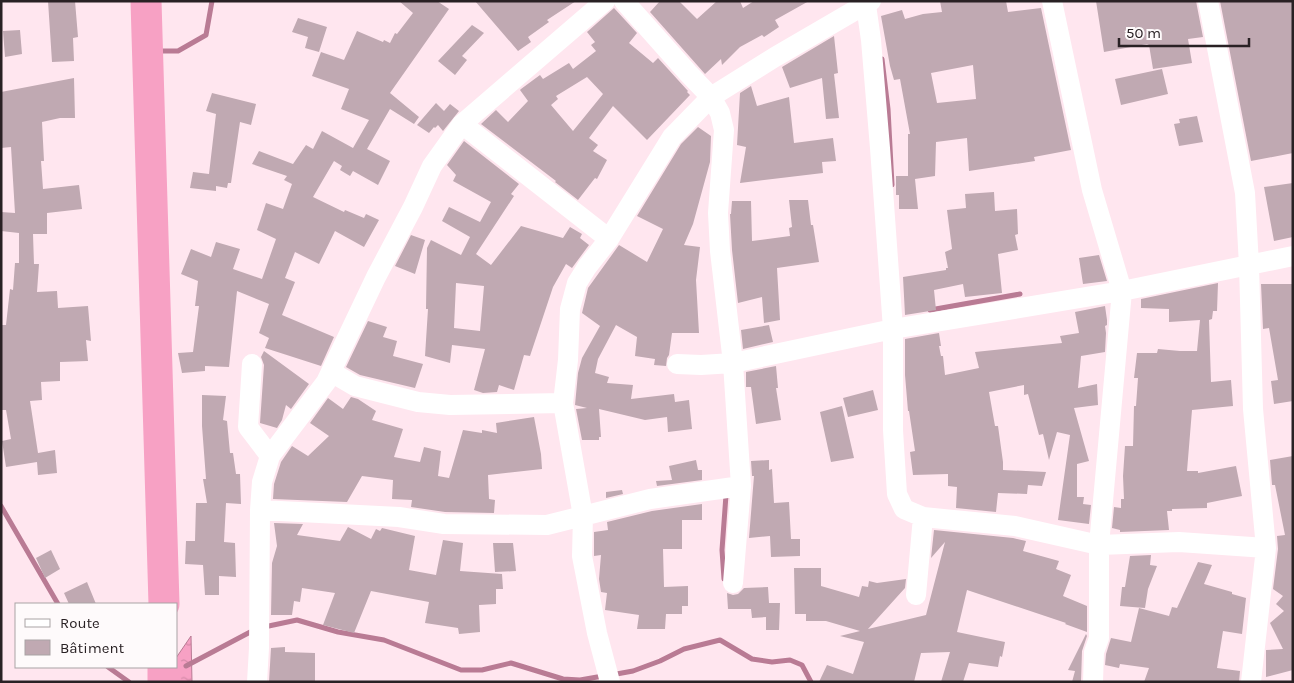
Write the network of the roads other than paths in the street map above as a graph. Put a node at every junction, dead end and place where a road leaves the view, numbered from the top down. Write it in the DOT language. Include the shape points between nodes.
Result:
graph roads {
  1 [pos="605,1"];
  2 [pos="624,1"];
  3 [pos="1052,1"];
  4 [pos="1208,1"];
  5 [pos="869,3"];
  6 [pos="711,97"];
  7 [pos="462,124"];
  8 [pos="609,239"];
  9 [pos="1293,256"];
  10 [pos="1249,265"];
  11 [pos="1122,291"];
  12 [pos="893,329"];
  13 [pos="733,363"];
  14 [pos="252,364"];
  15 [pos="677,364"];
  16 [pos="331,372"];
  17 [pos="563,403"];
  18 [pos="270,456"];
  19 [pos="741,486"];
  20 [pos="260,510"];
  21 [pos="583,516"];
  22 [pos="923,516"];
  23 [pos="1099,544"];
  24 [pos="1266,548"];
  25 [pos="733,583"];
  26 [pos="916,595"];
  27 [pos="257,682"];
  28 [pos="610,682"];
  29 [pos="1093,682"];
  30 [pos="1252,682"];
  1 -- 7 [label="street"];
  2 -- 6 [label="street"];
  3 -- 11 [label="street" via="1092,190"];
  4 -- 10 [label="street" via="1245,193"];
  5 -- 6 [label="street"];
  5 -- 12 [label="street"];
  6 -- 8 [label="street" via="672,137"];
  6 -- 13 [label="street" via="720,113 724,130 718,212"];
  7 -- 8 [label="street"];
  7 -- 16 [label="street" via="432,166"];
  8 -- 17 [label="street" via="577,283 570,309"];
  9 -- 10 [label="street"];
  10 -- 11 [label="street"];
  10 -- 24 [label="street" via="1253,409"];
  11 -- 12 [label="street"];
  11 -- 23 [label="street"];
  12 -- 13 [label="street"];
  12 -- 22 [label="street" via="897,494 904,508"];
  13 -- 15 [label="street"];
  13 -- 19 [label="street"];
  14 -- 18 [label="street" via="248,427"];
  16 -- 17 [label="street" via="355,386 418,402 450,405"];
  16 -- 18 [label="street"];
  17 -- 21 [label="street"];
  18 -- 20 [label="street" via="262,482"];
  19 -- 21 [label="street" via="650,499"];
  19 -- 25 [label="street"];
  20 -- 21 [label="street" via="399,517 444,524 547,525"];
  20 -- 27 [label="street"];
  21 -- 28 [label="street" via="582,556"];
  22 -- 23 [label="street" via="1015,526"];
  22 -- 26 [label="street"];
  23 -- 24 [label="street" via="1179,542"];
  23 -- 29 [label="street" via="1098,638"];
  24 -- 30 [label="street"];
}
